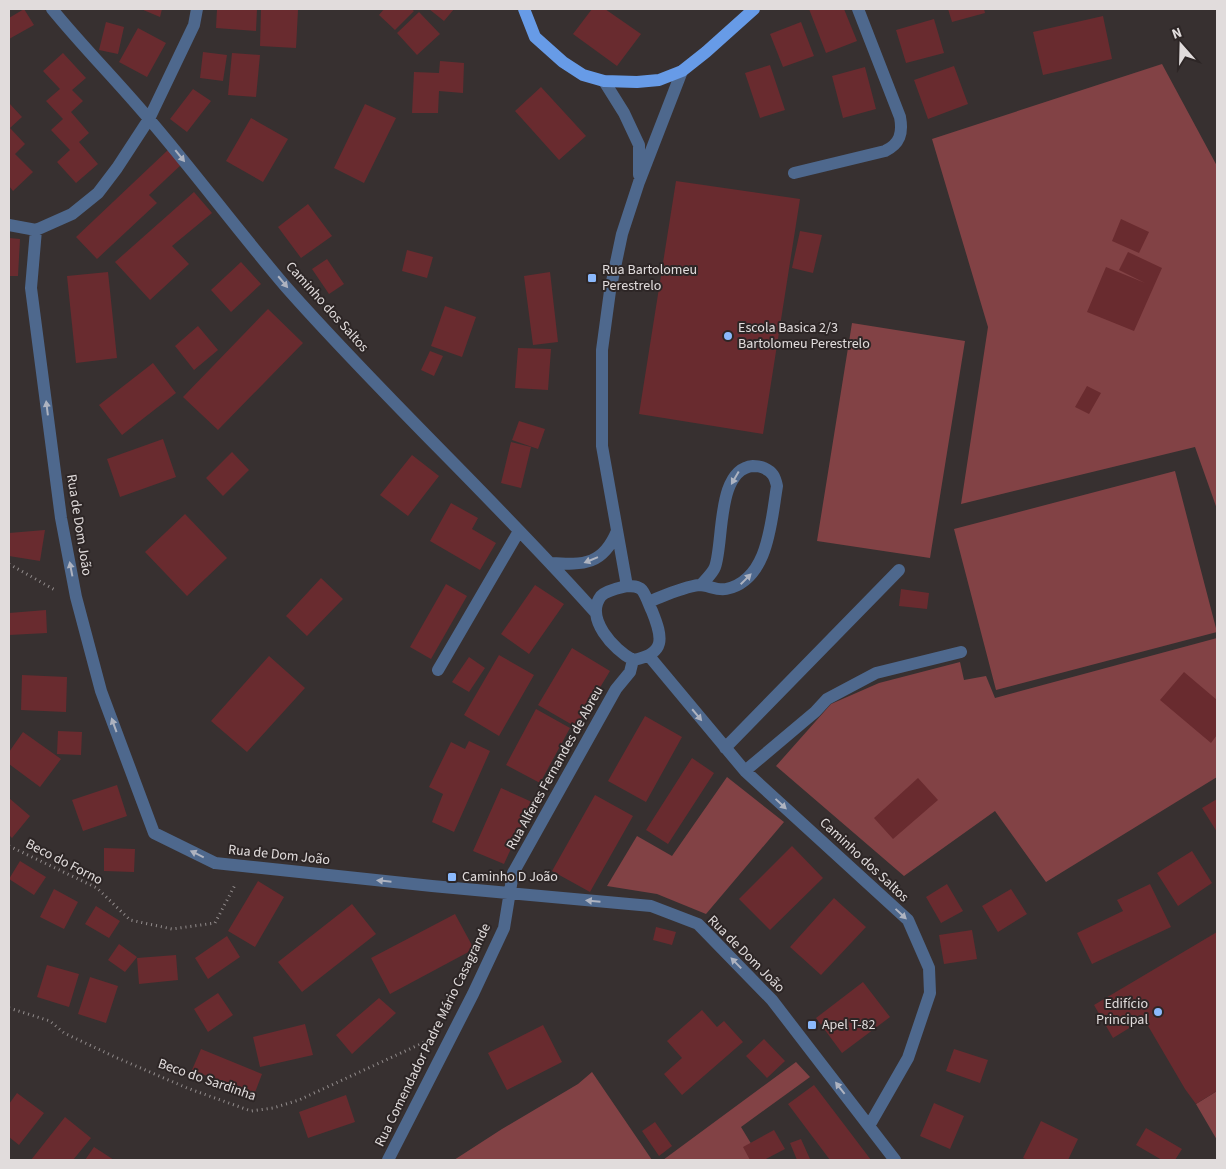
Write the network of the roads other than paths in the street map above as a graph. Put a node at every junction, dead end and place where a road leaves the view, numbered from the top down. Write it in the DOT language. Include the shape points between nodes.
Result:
graph roads {
  1 [pos="52,9"];
  2 [pos="197,9"];
  3 [pos="524,9"];
  4 [pos="754,9"];
  5 [pos="858,9"];
  6 [pos="682,71"];
  7 [pos="604,81"];
  8 [pos="149,119"];
  9 [pos="794,173"];
  10 [pos="639,182"];
  11 [pos="9,226"];
  12 [pos="36,230"];
  13 [pos="519,531"];
  14 [pos="617,531"];
  15 [pos="551,563"];
  16 [pos="899,570"];
  17 [pos="701,585"];
  18 [pos="627,586"];
  19 [pos="648,602"];
  20 [pos="595,612"];
  21 [pos="961,652"];
  22 [pos="649,656"];
  23 [pos="633,660"];
  24 [pos="438,670"];
  25 [pos="725,748"];
  26 [pos="745,771"];
  27 [pos="509,894"];
  28 [pos="869,1126"];
  29 [pos="388,1160"];
  30 [pos="895,1160"];
  1 -- 8 [label="street, Caminho dos Saltos"];
  2 -- 8 [label="street" via="194,25"];
  3 -- 7 [label="main road" via="535,37 583,75"];
  4 -- 6 [label="main road"];
  5 -- 9 [label="street" via="900,117 899,141 885,151"];
  6 -- 7 [label="main road" via="659,80"];
  6 -- 10 [label="street"];
  7 -- 10 [label="street" via="639,145"];
  8 -- 12 [label="street" via="98,193 72,214"];
  8 -- 13 [label="street, Caminho dos Saltos, one-way" via="286,287"];
  10 -- 14 [label="street" via="622,234 602,350 602,446"];
  11 -- 12 [label="street"];
  27 -- 12 [label="street, Rua de Dom João, one-way" via="215,863 154,833 101,691 78,603 61,518 31,288"];
  13 -- 15 [label="street, Caminho dos Saltos"];
  13 -- 24 [label="street"];
  14 -- 15 [label="street, one-way" via="606,550 596,559 578,564"];
  14 -- 18 [label="street"];
  15 -- 20 [label="street, Caminho dos Saltos"];
  16 -- 25 [label="street"];
  17 -- 17 [label="street, one-way" via="723,590 740,585 766,549 777,486 775,476 767,469 760,466 740,470 732,481 724,504 715,568"];
  17 -- 19 [label="street"];
  18 -- 19 [label="street" via="642,590"];
  18 -- 20 [label="street" via="602,596"];
  19 -- 22 [label="street" via="659,630 657,646"];
  20 -- 23 [label="street" via="610,641 623,655"];
  21 -- 26 [label="street" via="876,673 827,699"];
  22 -- 23 [label="street"];
  22 -- 25 [label="street, Caminho dos Saltos, one-way"];
  23 -- 27 [label="street, Rua Alferes Fernandes de Abreu" via="630,672 616,689 513,873"];
  25 -- 26 [label="street, Caminho dos Saltos"];
  26 -- 28 [label="street, Caminho dos Saltos, one-way" via="908,920 929,968 930,992 908,1058"];
  28 -- 27 [label="street, Rua de Dom João, one-way" via="772,1000 698,924 651,906"];
  27 -- 29 [label="street, Rua Comendador Padre Mário Casagrande" via="504,928"];
  28 -- 30 [label="street, Rua de Dom João"];
}
